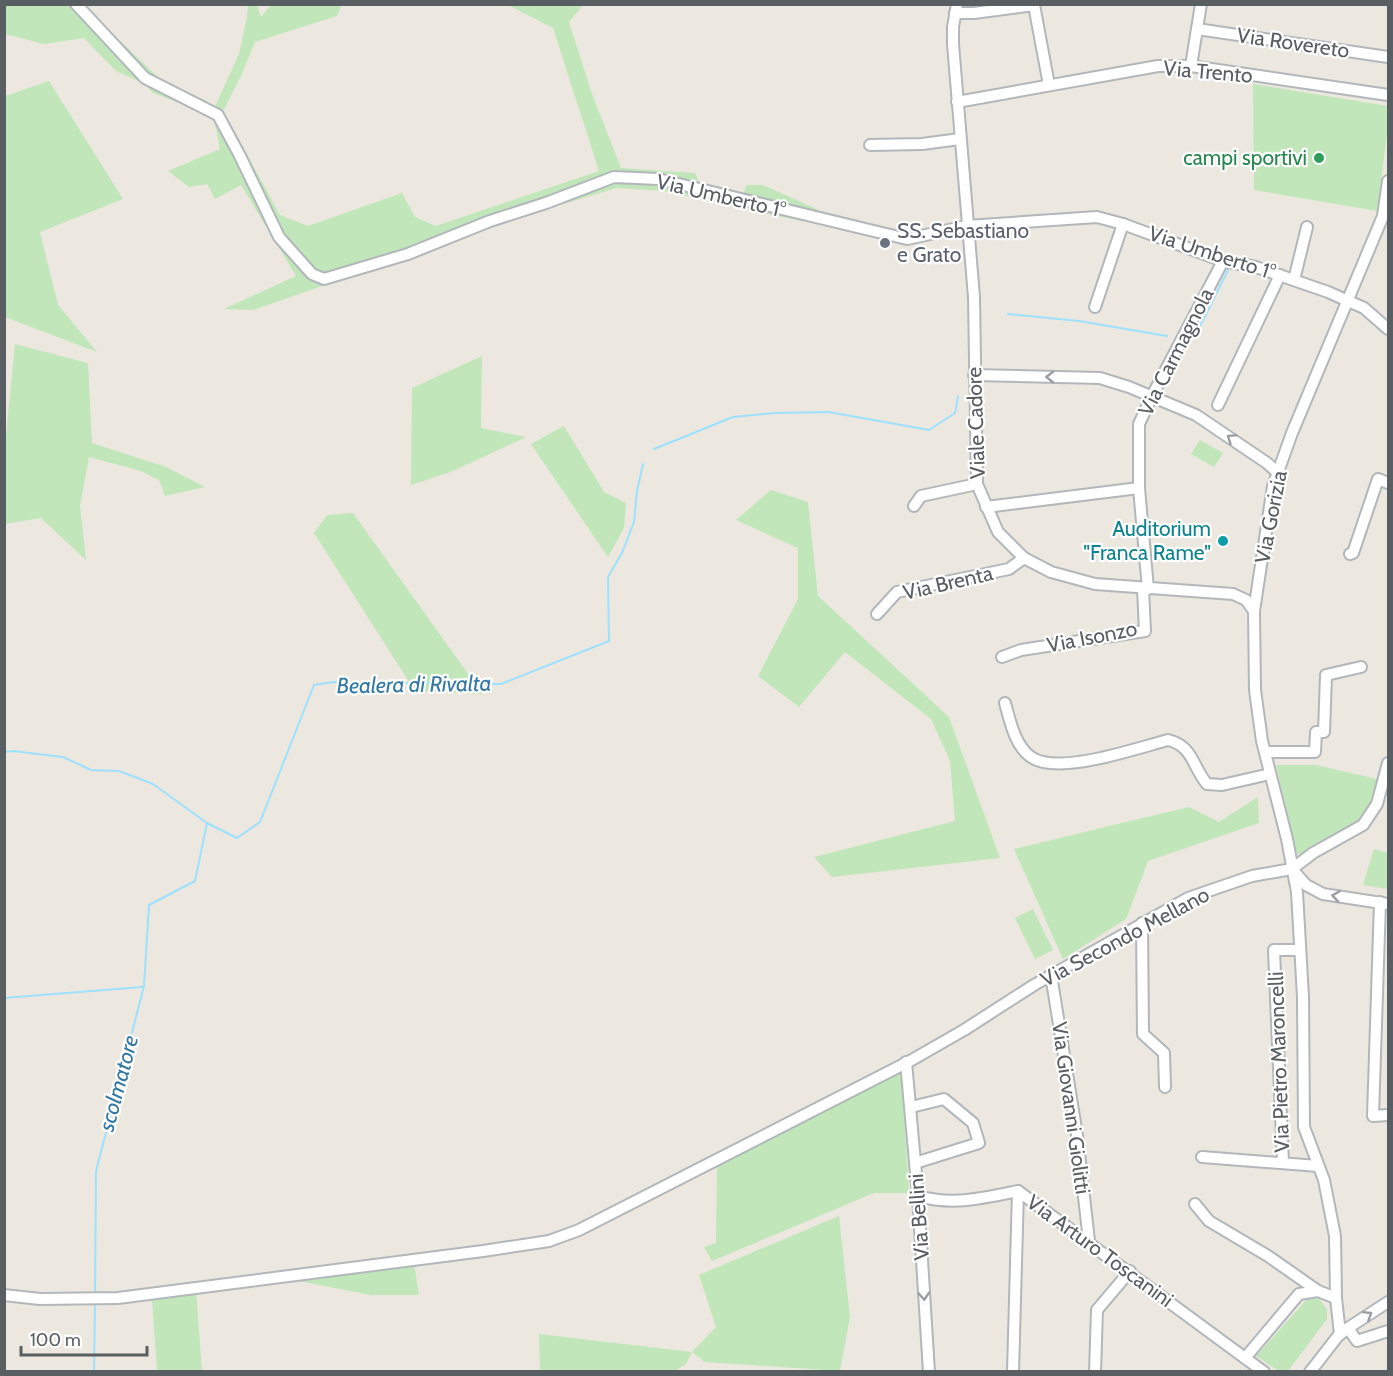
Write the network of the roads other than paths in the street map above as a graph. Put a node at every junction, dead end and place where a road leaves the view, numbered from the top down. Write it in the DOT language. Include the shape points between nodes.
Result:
graph roads {
  1 [pos="76,4"];
  2 [pos="1201,4"];
  3 [pos="956,9"];
  4 [pos="1197,29"];
  5 [pos="1389,57"];
  6 [pos="1191,66"];
  7 [pos="1049,85"];
  8 [pos="1389,95"];
  9 [pos="957,102"];
  10 [pos="960,139"];
  11 [pos="870,145"];
  12 [pos="1389,181"];
  13 [pos="1123,224"];
  14 [pos="967,226"];
  15 [pos="1307,227"];
  16 [pos="1223,261"];
  17 [pos="1280,275"];
  18 [pos="1294,280"];
  19 [pos="1347,300"];
  20 [pos="1095,307"];
  21 [pos="1387,323"];
  22 [pos="974,375"];
  23 [pos="1152,396"];
  24 [pos="1218,405"];
  25 [pos="1278,473"];
  26 [pos="1389,483"];
  27 [pos="977,484"];
  28 [pos="1139,488"];
  29 [pos="914,506"];
  30 [pos="986,507"];
  31 [pos="1350,554"];
  32 [pos="1024,558"];
  33 [pos="1146,589"];
  34 [pos="1254,611"];
  35 [pos="877,614"];
  36 [pos="1002,657"];
  37 [pos="1361,667"];
  38 [pos="1005,703"];
  39 [pos="1265,752"];
  40 [pos="1389,763"];
  41 [pos="1270,774"];
  42 [pos="1292,869"];
  43 [pos="1384,903"];
  44 [pos="1142,922"];
  45 [pos="1300,950"];
  46 [pos="1051,975"];
  47 [pos="1383,981"];
  48 [pos="906,1062"];
  49 [pos="1166,1087"];
  50 [pos="911,1107"];
  51 [pos="1389,1115"];
  52 [pos="1202,1157"];
  53 [pos="915,1163"];
  54 [pos="1283,1163"];
  55 [pos="1318,1166"];
  56 [pos="1018,1191"];
  57 [pos="918,1196"];
  58 [pos="1195,1204"];
  59 [pos="1089,1241"];
  60 [pos="1130,1271"];
  61 [pos="1318,1291"];
  62 [pos="4,1295"];
  63 [pos="1336,1298"];
  64 [pos="1389,1302"];
  65 [pos="1344,1331"];
  66 [pos="1389,1331"];
  67 [pos="1245,1358"];
  68 [pos="929,1371"];
  69 [pos="1013,1371"];
  70 [pos="1095,1371"];
  71 [pos="1264,1371"];
  72 [pos="1310,1371"];
  1 -- 14 [label="street, Via Umberto 1°" via="144,78 218,115 279,237 312,274 324,279 408,254 614,177 658,179 907,239"];
  2 -- 4 [label="street"];
  3 -- 7 [label="street" via="974,13 1034,5"];
  3 -- 9 [label="street, Viale Cadore" via="953,44"];
  4 -- 5 [label="street, Via Rovereto"];
  4 -- 6 [label="street"];
  6 -- 7 [label="street, Via Trento" via="1158,66"];
  6 -- 8 [label="street, Via Trento"];
  7 -- 9 [label="street, Via Trento"];
  9 -- 10 [label="street, Viale Cadore"];
  10 -- 11 [label="street"];
  10 -- 14 [label="street, Viale Cadore"];
  12 -- 19 [label="street, Via Gorizia" via="1383,216"];
  13 -- 14 [label="street, Via Umberto 1°" via="1097,217"];
  13 -- 16 [label="street, Via Umberto 1°"];
  13 -- 20 [label="street"];
  14 -- 22 [label="street, Viale Cadore" via="974,297"];
  15 -- 18 [label="street"];
  16 -- 17 [label="street, Via Umberto 1°"];
  16 -- 23 [label="street, Via Carmagnola"];
  17 -- 18 [label="street, Via Umberto 1°"];
  17 -- 24 [label="street"];
  18 -- 19 [label="street, Via Umberto 1°"];
  19 -- 21 [label="street, Via Umberto 1°"];
  19 -- 25 [label="street, Via Gorizia"];
  23 -- 22 [label="street, one-way" via="1100,378"];
  22 -- 27 [label="street, Viale Cadore"];
  25 -- 23 [label="street, one-way" via="1196,415"];
  23 -- 28 [label="street, Via Carmagnola" via="1139,424"];
  25 -- 34 [label="street, Via Gorizia"];
  26 -- 31 [label="street" via="1378,479"];
  27 -- 29 [label="street" via="921,496"];
  27 -- 30 [label="street, Viale Cadore"];
  28 -- 30 [label="street"];
  28 -- 33 [label="street, Via Carmagnola"];
  30 -- 32 [label="street, Viale Cadore" via="998,532"];
  32 -- 33 [label="street, Viale Cadore" via="1051,572 1095,584"];
  32 -- 35 [label="street, Via Brenta" via="1009,569 897,592"];
  33 -- 34 [label="street, Viale Cadore" via="1233,594 1246,600"];
  33 -- 36 [label="street, Via Isonzo" via="1145,630 1021,650"];
  34 -- 39 [label="street, Via Gorizia" via="1255,690"];
  37 -- 39 [label="street" via="1326,675 1324,732 1316,732 1315,752"];
  38 -- 41 [label="street" via="1015,738 1031,757 1054,765 1168,740 1180,743 1188,752 1206,784 1222,785"];
  39 -- 41 [label="street, Via Gorizia"];
  40 -- 42 [label="street" via="1377,804 1363,825"];
  41 -- 42 [label="street, Via Gorizia"];
  43 -- 42 [label="street, one-way" via="1323,894 1306,885"];
  42 -- 44 [label="street, Via Secondo Mellano" via="1225,884"];
  42 -- 45 [label="street, Via Pietro Maroncelli"];
  43 -- 47 [label="street"];
  44 -- 46 [label="street, Via Secondo Mellano"];
  44 -- 49 [label="street" via="1143,1034 1164,1053"];
  45 -- 54 [label="street, Via Pietro Maroncelli" via="1274,950"];
  45 -- 55 [label="street, Via Pietro Maroncelli" via="1304,1127"];
  46 -- 48 [label="street, Via Secondo Mellano"];
  46 -- 59 [label="street, Via Giovanni Giolitti" via="1077,1135"];
  47 -- 51 [label="street" via="1372,1116"];
  48 -- 50 [label="street, Via Bellini"];
  48 -- 62 [label="street, Via Secondo Mellano" via="843,1097 549,1241 154,1294 96,1299"];
  50 -- 53 [label="street, Via Bellini"];
  50 -- 53 [label="street" via="944,1100 973,1123 980,1143"];
  52 -- 54 [label="street"];
  53 -- 57 [label="street, Via Bellini"];
  54 -- 55 [label="street"];
  55 -- 63 [label="street, Via Pietro Maroncelli" via="1335,1236"];
  56 -- 57 [label="street, Via Arturo Toscanini" via="972,1200 936,1201"];
  56 -- 59 [label="street, Via Arturo Toscanini"];
  56 -- 69 [label="street"];
  57 -- 68 [label="street, Via Bellini, one-way"];
  58 -- 61 [label="street" via="1209,1221"];
  59 -- 60 [label="street, Via Arturo Toscanini"];
  60 -- 67 [label="street, Via Arturo Toscanini"];
  60 -- 70 [label="street" via="1097,1310"];
  61 -- 63 [label="street"];
  61 -- 67 [label="street" via="1299,1294"];
  63 -- 65 [label="street, Via Pietro Maroncelli"];
  65 -- 64 [label="street, one-way"];
  65 -- 66 [label="street" via="1357,1341"];
  65 -- 72 [label="street"];
  67 -- 71 [label="street, Via Arturo Toscanini"];
}
